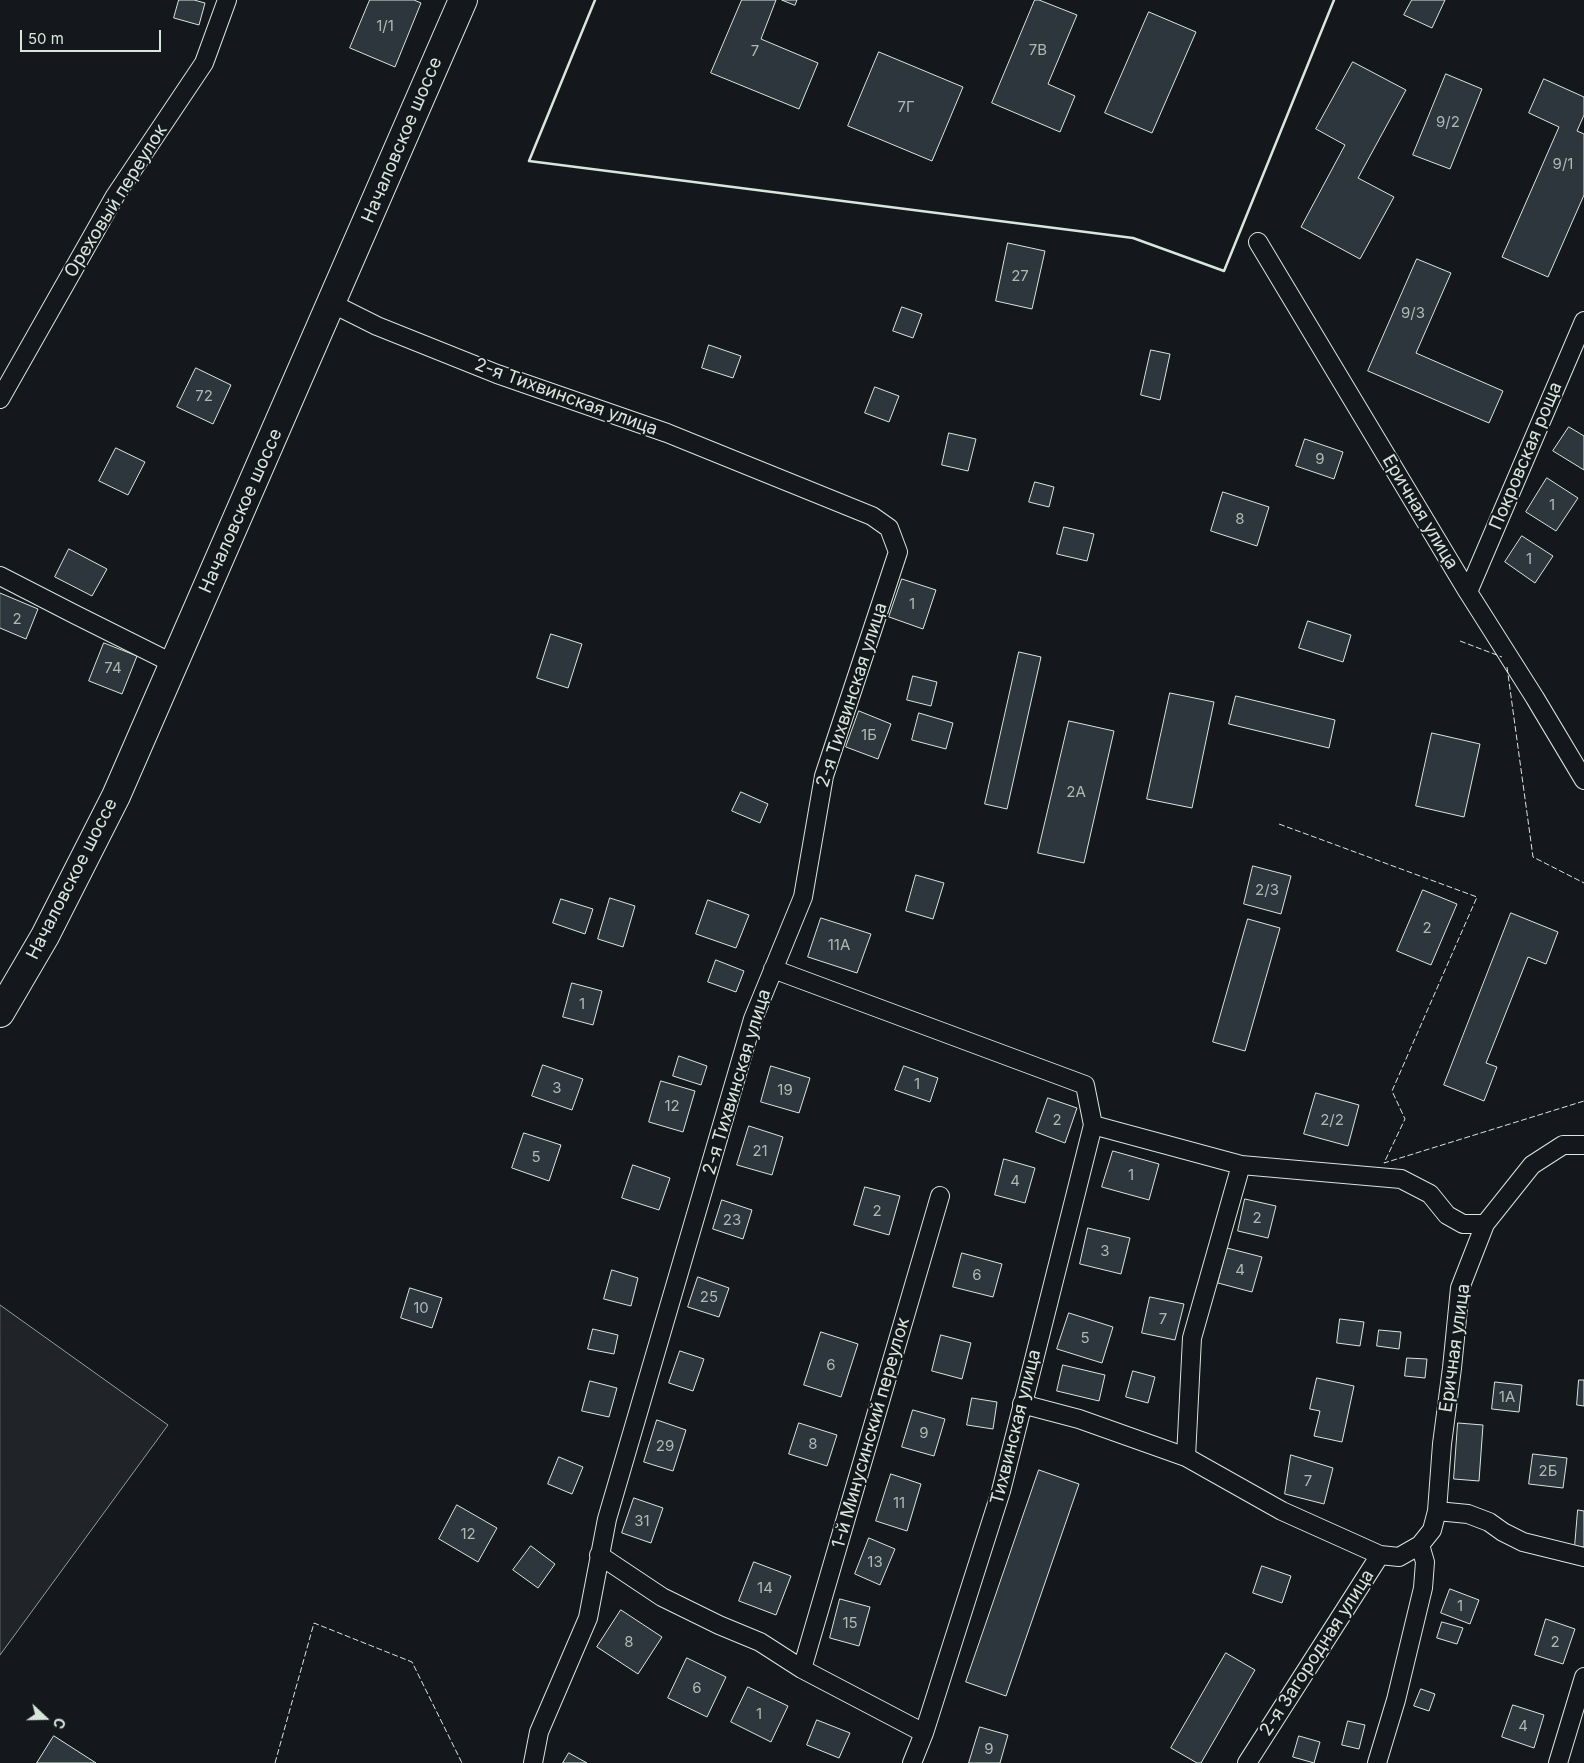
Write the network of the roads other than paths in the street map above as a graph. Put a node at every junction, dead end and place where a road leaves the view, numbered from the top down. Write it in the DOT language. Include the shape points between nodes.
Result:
graph roads {
  1 [pos="227,0"];
  2 [pos="458,1"];
  3 [pos="1258,242"];
  4 [pos="331,303"];
  5 [pos="1584,321"];
  6 [pos="0,399"];
  7 [pos="0,576"];
  8 [pos="1468,592"];
  9 [pos="174,664"];
  10 [pos="1584,780"];
  11 [pos="774,969"];
  12 [pos="0,1013"];
  13 [pos="1093,1125"];
  14 [pos="1584,1145"];
  15 [pos="1241,1165"];
  16 [pos="940,1196"];
  17 [pos="1485,1224"];
  18 [pos="1022,1404"];
  19 [pos="1186,1457"];
  20 [pos="1439,1489"];
  21 [pos="1437,1511"];
  22 [pos="1420,1545"];
  23 [pos="599,1555"];
  24 [pos="1380,1555"];
  25 [pos="1584,1557"];
  26 [pos="802,1669"];
  27 [pos="1584,1677"];
  28 [pos="924,1733"];
  29 [pos="533,1763"];
  30 [pos="912,1763"];
  31 [pos="1247,1763"];
  32 [pos="1377,1763"];
  33 [pos="1558,1763"];
  1 -- 6 [label="street, Ореховый переулок" via="204,64 115,196"];
  2 -- 4 [label="main road, Началовское шоссе"];
  3 -- 8 [label="street, Еричная улица"];
  4 -- 9 [label="main road, Началовское шоссе"];
  4 -- 11 [label="street, 2-я Тихвинская улица" via="377,326 497,374 667,433 872,516 889,528 898,552 824,776 803,897"];
  5 -- 8 [label="street, Покровская роща"];
  7 -- 9 [label="street"];
  8 -- 10 [label="street, Еричная улица"];
  9 -- 12 [label="main road, Началовское шоссе" via="112,804 45,936"];
  11 -- 13 [label="street, Тихвинская улица" via="1085,1085"];
  11 -- 23 [label="street, 2-я Тихвинская улица" via="753,1019"];
  13 -- 15 [label="street"];
  13 -- 18 [label="street, Тихвинская улица"];
  14 -- 17 [label="street, Еричная улица" via="1563,1145 1532,1165"];
  15 -- 17 [label="street" via="1401,1179 1430,1194 1447,1215 1464,1224"];
  15 -- 19 [label="street" via="1192,1338"];
  16 -- 26 [label="street, 1-й Минусинский переулок"];
  17 -- 20 [label="street, Еричная улица" via="1460,1288"];
  18 -- 19 [label="street" via="1079,1419"];
  18 -- 28 [label="street, Тихвинская улица" via="1001,1491"];
  19 -- 24 [label="street" via="1282,1511"];
  20 -- 21 [label="street, 2-я Загородная улица"];
  21 -- 22 [label="street, 2-я Загородная улица" via="1432,1530"];
  21 -- 25 [label="street" via="1468,1514 1523,1542"];
  22 -- 24 [label="street, 2-я Загородная улица" via="1399,1557"];
  22 -- 32 [label="street" via="1425,1562 1423,1588"];
  23 -- 26 [label="street" via="662,1597 760,1642"];
  23 -- 29 [label="street, 2-я Тихвинская улица" via="588,1618 539,1732"];
  24 -- 31 [label="street, 2-я Загородная улица"];
  26 -- 28 [label="street"];
  27 -- 33 [label="street"];
  28 -- 30 [label="street, Тихвинская улица"];
}
